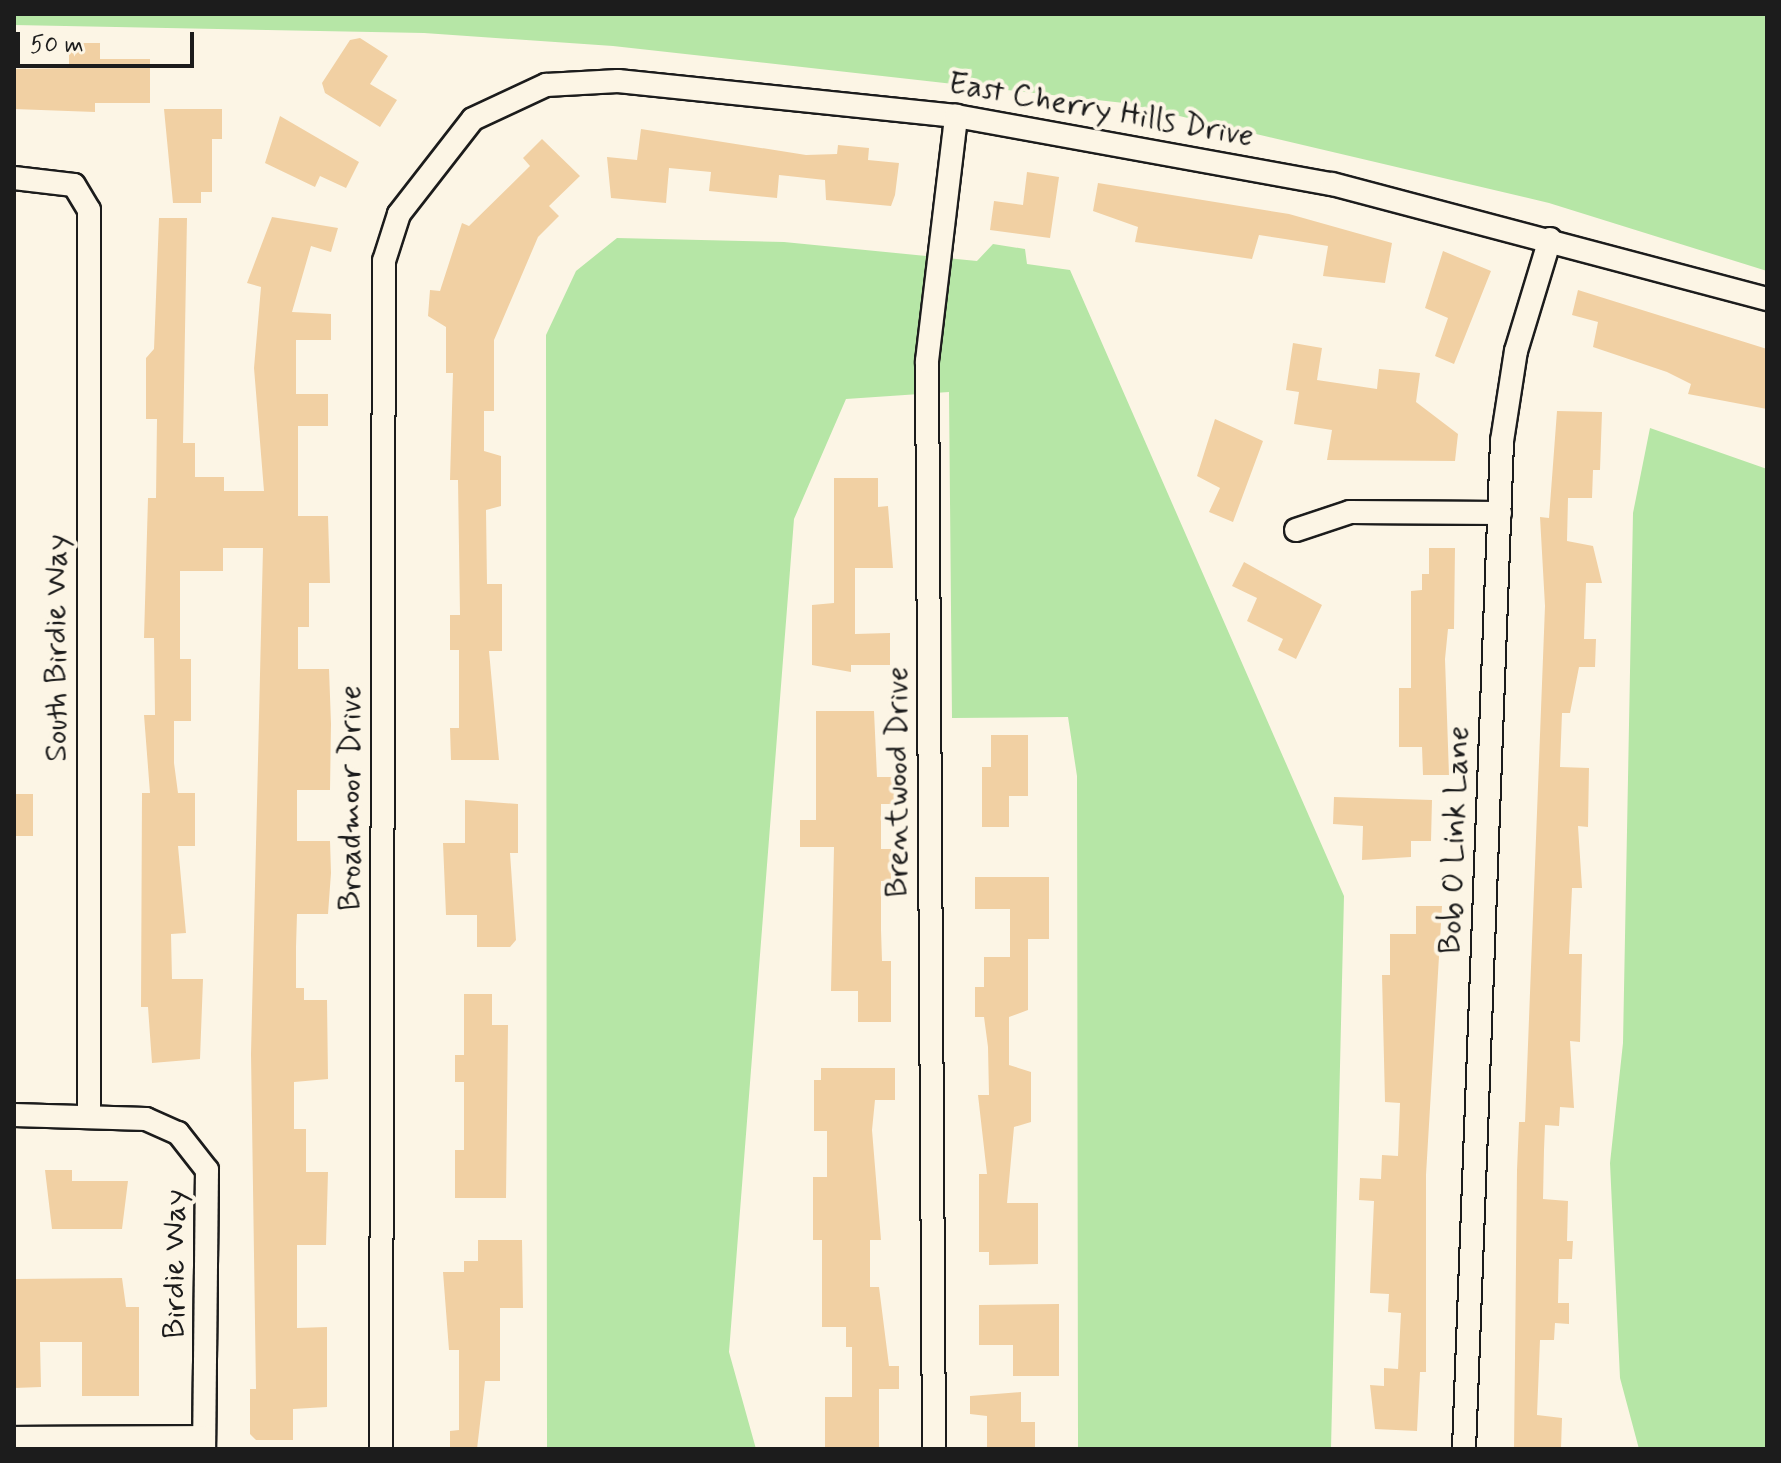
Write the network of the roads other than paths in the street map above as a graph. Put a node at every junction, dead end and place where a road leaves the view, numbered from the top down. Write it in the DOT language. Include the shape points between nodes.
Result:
graph roads {
  1 [pos="956,116"];
  2 [pos="435,161"];
  3 [pos="14,178"];
  4 [pos="1550,239"];
  5 [pos="1767,299"];
  6 [pos="1500,513"];
  7 [pos="1296,530"];
  8 [pos="14,1115"];
  9 [pos="89,1115"];
  10 [pos="14,1438"];
  11 [pos="204,1443"];
  12 [pos="381,1449"];
  13 [pos="934,1449"];
  14 [pos="1464,1449"];
  1 -- 2 [label="street, East Cherry Hills Drive" via="741,90 618,81 546,85 473,119"];
  1 -- 4 [label="street, East Cherry Hills Drive" via="1332,184"];
  1 -- 13 [label="street, Brentwood Drive" via="927,361"];
  2 -- 12 [label="street, Broadmoor Drive" via="399,214 384,261"];
  3 -- 9 [label="street, South Birdie Way" via="74,185 89,210"];
  4 -- 5 [label="street, East Cherry Hills Drive"];
  4 -- 6 [label="street, Bob O Link Lane" via="1516,351"];
  6 -- 7 [label="street" via="1350,512"];
  6 -- 14 [label="street, Bob O Link Lane"];
  8 -- 9 [label="street, Birdie Way"];
  9 -- 11 [label="street, Birdie Way" via="146,1119 178,1133 207,1170"];
  10 -- 11 [label="street"];
}
